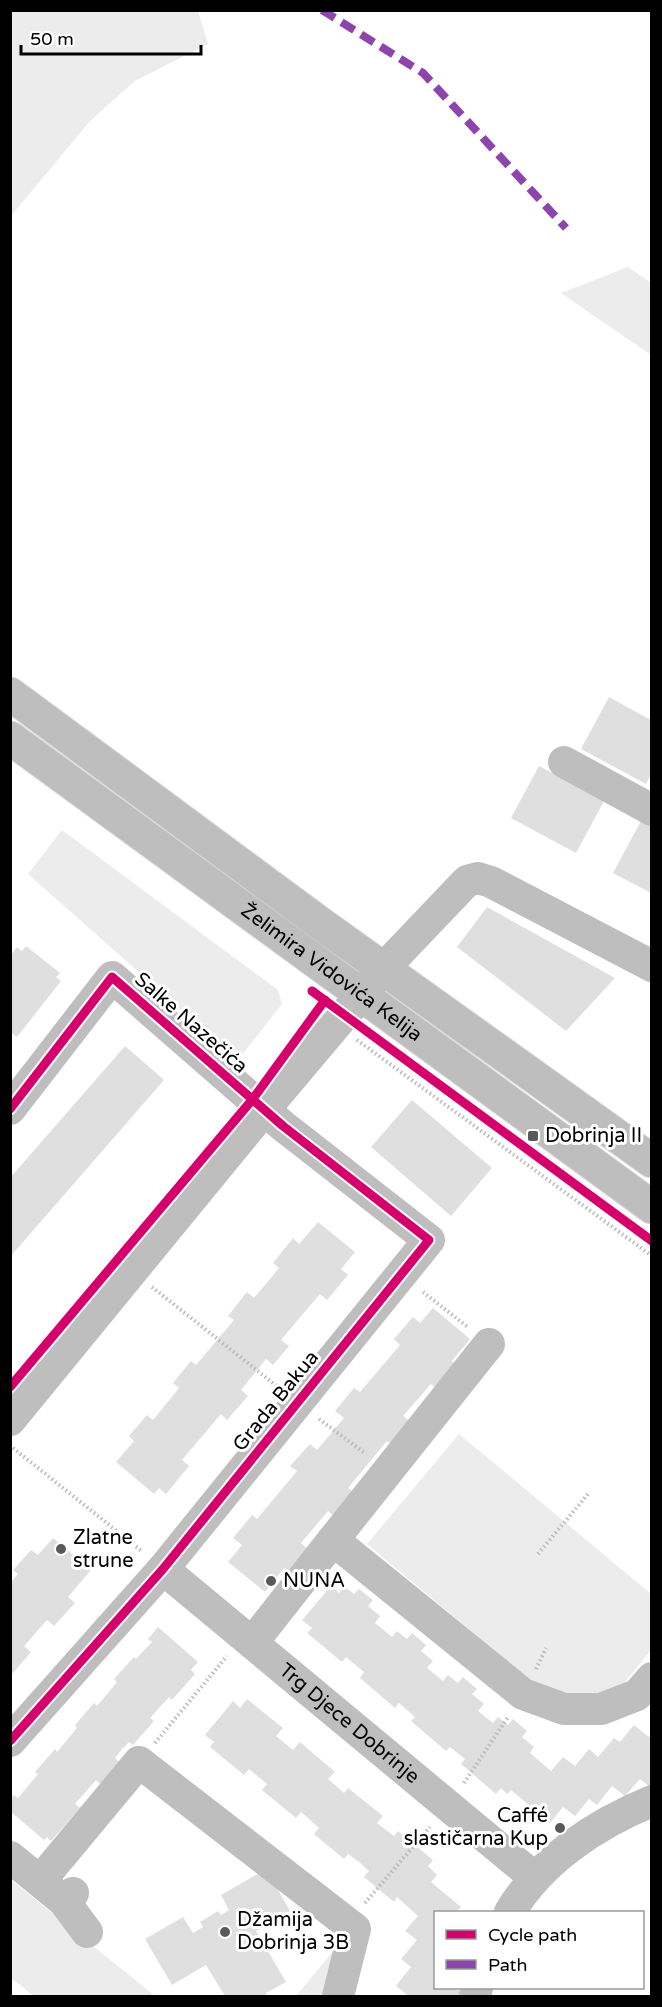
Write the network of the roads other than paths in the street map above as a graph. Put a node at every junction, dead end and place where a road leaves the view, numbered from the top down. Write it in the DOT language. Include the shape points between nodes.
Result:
graph roads {
  1 [pos="10,694"];
  2 [pos="10,738"];
  3 [pos="564,762"];
  4 [pos="651,810"];
  5 [pos="651,966"];
  6 [pos="383,969"];
  7 [pos="361,996"];
  8 [pos="10,1109"];
  9 [pos="264,1110"];
  10 [pos="651,1161"];
  11 [pos="651,1207"];
  12 [pos="489,1344"];
  13 [pos="13,1439"];
  14 [pos="333,1540"];
  15 [pos="163,1569"];
  16 [pos="248,1639"];
  17 [pos="651,1678"];
  18 [pos="10,1741"];
  19 [pos="651,1801"];
  20 [pos="10,1857"];
  21 [pos="535,1878"];
  22 [pos="40,1881"];
  23 [pos="511,1911"];
  24 [pos="87,1932"];
  25 [pos="338,1996"];
  1 -- 6 [label="main road, Želimira Vidovića Kelija"];
  2 -- 7 [label="main road, Želimira Vidovića Kelija"];
  3 -- 4 [label="street"];
  5 -- 6 [label="street" via="478,878 458,888"];
  6 -- 7 [label="street"];
  6 -- 10 [label="main road, Želimira Vidovića Kelija"];
  7 -- 9 [label="street"];
  7 -- 11 [label="main road, Želimira Vidovića Kelija"];
  8 -- 9 [label="street, Salke Nazečića" via="112,977"];
  9 -- 13 [label="street"];
  9 -- 15 [label="street, Grada Bakua" via="429,1240"];
  12 -- 14 [label="street"];
  14 -- 16 [label="street"];
  14 -- 17 [label="street" via="524,1694 564,1709 601,1709 637,1695"];
  15 -- 16 [label="street, Trg Djece Dobrinje"];
  15 -- 18 [label="street, Grada Bakua"];
  16 -- 21 [label="street, Trg Djece Dobrinje"];
  19 -- 21 [label="street" via="590,1833"];
  20 -- 22 [label="street"];
  21 -- 23 [label="street"];
  22 -- 24 [label="street" via="69,1897"];
  22 -- 25 [label="street" via="139,1762 355,1929"];
}
